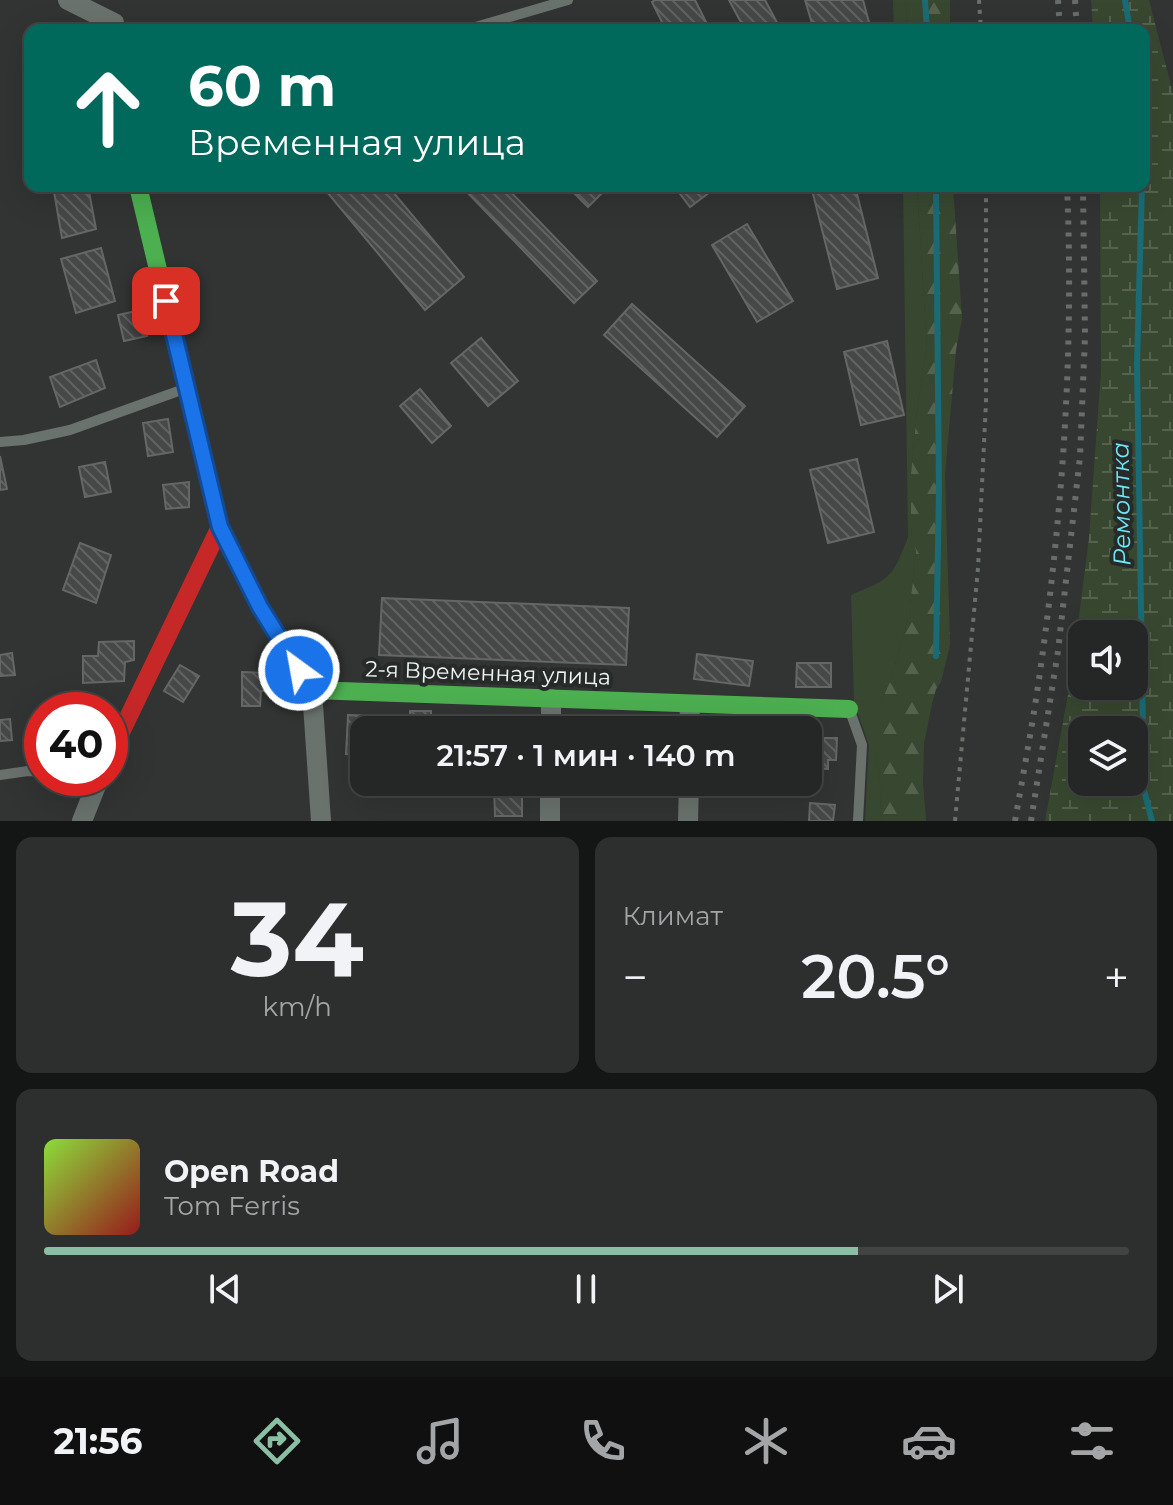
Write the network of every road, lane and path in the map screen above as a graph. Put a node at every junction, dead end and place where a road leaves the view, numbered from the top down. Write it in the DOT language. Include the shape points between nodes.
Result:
graph roads {
  1 [pos="68,0"];
  2 [pos="568,0"];
  3 [pos="979,0"];
  4 [pos="111,24"];
  5 [pos="486,24"];
  6 [pos="981,24"];
  7 [pos="139,192"];
  8 [pos="986,192"];
  9 [pos="186,388"];
  10 [pos="0,442"];
  11 [pos="220,527"];
  12 [pos="312,690"];
  13 [pos="551,699"];
  14 [pos="690,705"];
  15 [pos="849,709"];
  16 [pos="551,716"];
  17 [pos="690,716"];
  18 [pos="128,718"];
  19 [pos="24,772"];
  20 [pos="0,775"];
  21 [pos="92,796"];
  22 [pos="550,796"];
  23 [pos="689,796"];
  24 [pos="82,821"];
  25 [pos="321,821"];
  26 [pos="550,821"];
  27 [pos="688,821"];
  28 [pos="858,821"];
  29 [pos="955,821"];
  1 -- 4 [label="street"];
  2 -- 5 [label="lane"];
  3 -- 6 [label="path"];
  7 -- 9 [label="street"];
  8 -- 29 [label="path" via="986,402 979,553"];
  9 -- 10 [label="lane" via="70,430"];
  9 -- 11 [label="street"];
  11 -- 12 [label="street" via="260,607"];
  11 -- 18 [label="street"];
  12 -- 13 [label="street, 2-я Временная улица"];
  12 -- 25 [label="street"];
  13 -- 14 [label="street, 2-я Временная улица"];
  13 -- 16 [label="street"];
  14 -- 15 [label="street, 2-я Временная улица"];
  14 -- 17 [label="street"];
  15 -- 28 [label="lane" via="862,745"];
  19 -- 20 [label="lane"];
  21 -- 24 [label="street"];
  22 -- 26 [label="street"];
  23 -- 27 [label="street"];
}
